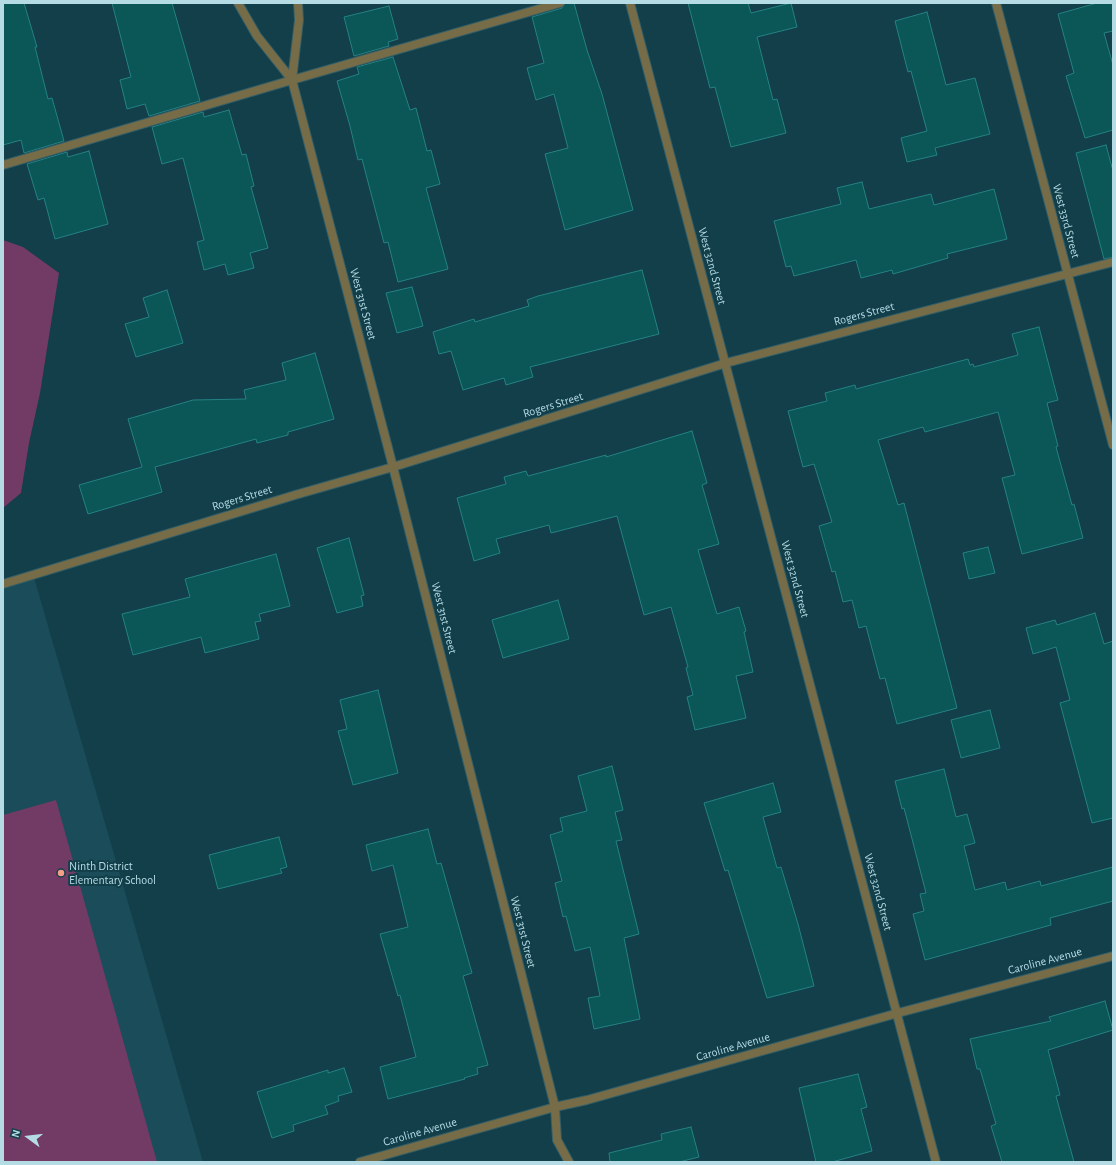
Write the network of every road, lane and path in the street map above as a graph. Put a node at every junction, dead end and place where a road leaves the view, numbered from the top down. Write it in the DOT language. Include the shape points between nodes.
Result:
graph roads {
  1 [pos="238,3"];
  2 [pos="298,3"];
  3 [pos="560,3"];
  4 [pos="630,3"];
  5 [pos="996,3"];
  6 [pos="292,80"];
  7 [pos="3,165"];
  8 [pos="1113,262"];
  9 [pos="1068,273"];
  10 [pos="726,363"];
  11 [pos="1113,445"];
  12 [pos="393,467"];
  13 [pos="3,584"];
  14 [pos="1113,956"];
  15 [pos="898,1013"];
  16 [pos="555,1106"];
  17 [pos="360,1162"];
  18 [pos="569,1162"];
  19 [pos="936,1162"];
  1 -- 6 [label="street, West 31st Street" via="257,36"];
  2 -- 6 [label="street, West 31st Street" via="299,20"];
  3 -- 6 [label="street"];
  4 -- 10 [label="street, West 32nd Street"];
  5 -- 9 [label="street, West 33rd Street"];
  6 -- 7 [label="street"];
  6 -- 12 [label="street, West 31st Street"];
  8 -- 9 [label="street, Rogers Street"];
  9 -- 10 [label="street, Rogers Street"];
  9 -- 11 [label="street, West 33rd Street"];
  10 -- 12 [label="street, Rogers Street"];
  10 -- 15 [label="street, West 32nd Street"];
  12 -- 13 [label="street, Rogers Street"];
  12 -- 16 [label="street, West 31st Street"];
  14 -- 15 [label="street, Caroline Avenue"];
  15 -- 16 [label="street, Caroline Avenue" via="587,1100"];
  15 -- 19 [label="street, West 32nd Street"];
  16 -- 17 [label="street, Caroline Avenue"];
  16 -- 18 [label="street, West 31st Street" via="557,1140"];
}
